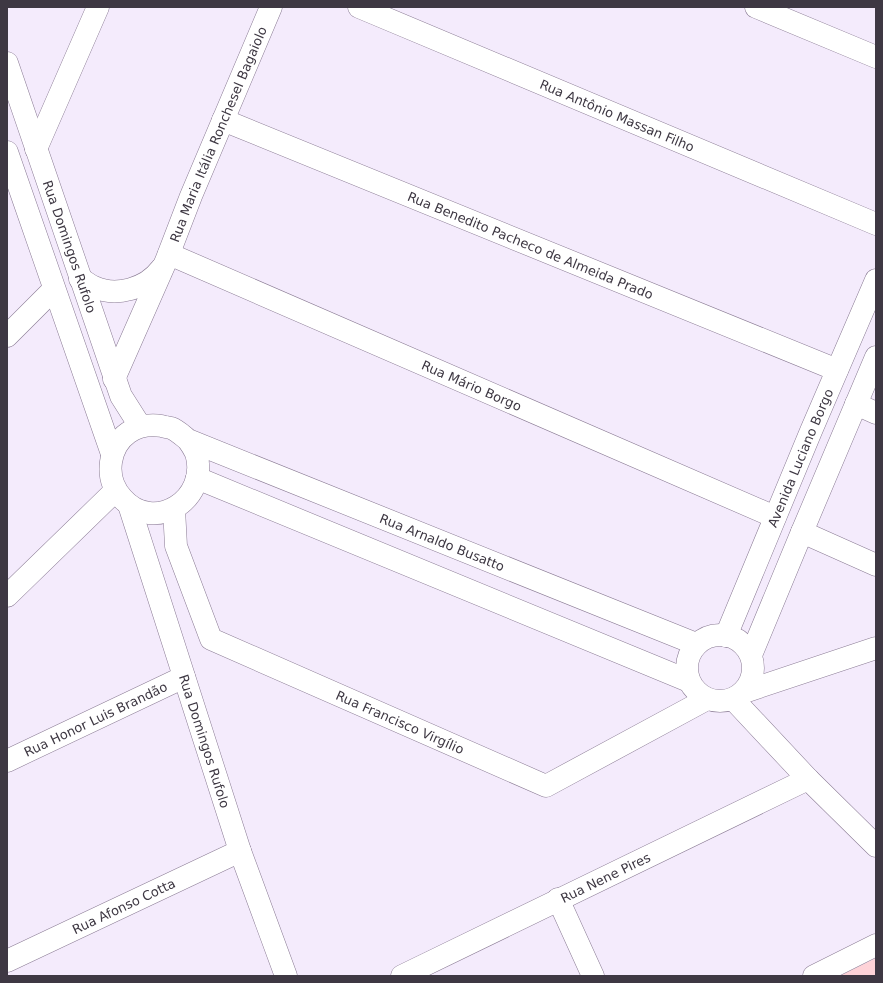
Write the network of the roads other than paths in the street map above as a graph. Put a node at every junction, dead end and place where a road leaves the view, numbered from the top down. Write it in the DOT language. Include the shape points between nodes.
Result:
graph roads {
  1 [pos="98,7"];
  2 [pos="271,7"];
  3 [pos="359,7"];
  4 [pos="756,7"];
  5 [pos="876,58"];
  6 [pos="7,63"];
  7 [pos="223,120"];
  8 [pos="36,149"];
  9 [pos="7,152"];
  10 [pos="876,224"];
  11 [pos="167,258"];
  12 [pos="80,279"];
  13 [pos="876,280"];
  14 [pos="54,289"];
  15 [pos="7,336"];
  16 [pos="876,357"];
  17 [pos="837,370"];
  18 [pos="114,379"];
  19 [pos="856,404"];
  20 [pos="876,413"];
  21 [pos="140,426"];
  22 [pos="188,440"];
  23 [pos="112,454"];
  24 [pos="197,478"];
  25 [pos="122,498"];
  26 [pos="174,509"];
  27 [pos="775,517"];
  28 [pos="802,532"];
  29 [pos="876,565"];
  30 [pos="7,596"];
  31 [pos="726,636"];
  32 [pos="696,644"];
  33 [pos="876,648"];
  34 [pos="751,656"];
  35 [pos="184,677"];
  36 [pos="689,681"];
  37 [pos="738,695"];
  38 [pos="707,699"];
  39 [pos="7,761"];
  40 [pos="808,779"];
  41 [pos="876,846"];
  42 [pos="240,851"];
  43 [pos="558,899"];
  44 [pos="876,945"];
  45 [pos="7,961"];
  46 [pos="286,976"];
  47 [pos="402,976"];
  48 [pos="593,976"];
  49 [pos="814,976"];
  1 -- 8 [label="street"];
  2 -- 7 [label="street, Rua Maria Itália Ronchesel Bagaiolo"];
  3 -- 10 [label="street, Rua Antônio Massan Filho"];
  4 -- 5 [label="street"];
  6 -- 8 [label="street, Rua Domingos Rufolo"];
  7 -- 11 [label="street, Rua Maria Itália Ronchesel Bagaiolo"];
  7 -- 17 [label="street, Rua Benedito Pacheco de Almeida Prado"];
  8 -- 12 [label="street, Rua Domingos Rufolo"];
  9 -- 14 [label="street"];
  11 -- 12 [label="street, Rua Maria Itália Ronchesel Bagaiolo" via="156,275 143,285 127,290 111,291 94,287"];
  11 -- 18 [label="street, Rua Maria Itália Ronchesel Bagaiolo"];
  11 -- 27 [label="street, Rua Mário Borgo"];
  12 -- 18 [label="street, Rua Domingos Rufolo"];
  13 -- 17 [label="street, Avenida Luciano Borgo"];
  14 -- 15 [label="street"];
  14 -- 23 [label="street"];
  16 -- 19 [label="street"];
  17 -- 27 [label="street, Avenida Luciano Borgo"];
  18 -- 21 [label="street, Rua Domingos Rufolo" via="121,396"];
  19 -- 20 [label="street"];
  19 -- 28 [label="street"];
  21 -- 22 [label="street" via="170,428"];
  21 -- 23 [label="street" via="120,440"];
  22 -- 24 [label="street" via="196,453 199,473"];
  22 -- 32 [label="street, Rua Arnaldo Busatto"];
  23 -- 25 [label="street" via="110,472"];
  24 -- 26 [label="street" via="194,490"];
  24 -- 36 [label="street"];
  25 -- 26 [label="street" via="142,512 159,513"];
  25 -- 30 [label="street"];
  25 -- 35 [label="street, Rua Domingos Rufolo"];
  26 -- 38 [label="street, Rua Francisco Virgílio" via="176,546 211,639 546,786"];
  27 -- 31 [label="street, Avenida Luciano Borgo"];
  28 -- 29 [label="street"];
  28 -- 34 [label="street"];
  31 -- 32 [label="street" via="707,637"];
  31 -- 34 [label="street" via="744,644"];
  32 -- 36 [label="street" via="689,655 686,668"];
  33 -- 37 [label="street"];
  34 -- 37 [label="street" via="751,681"];
  35 -- 39 [label="street, Rua Honor Luis Brandão"];
  35 -- 42 [label="street, Rua Domingos Rufolo"];
  36 -- 38 [label="street" via="696,692"];
  37 -- 38 [label="street" via="720,702"];
  37 -- 40 [label="street"];
  40 -- 41 [label="street"];
  40 -- 43 [label="street, Rua Nene Pires"];
  42 -- 45 [label="street, Rua Afonso Cotta"];
  42 -- 46 [label="street, Rua Domingos Rufolo"];
  43 -- 47 [label="street, Rua Nene Pires"];
  43 -- 48 [label="street"];
  44 -- 49 [label="street"];
}
